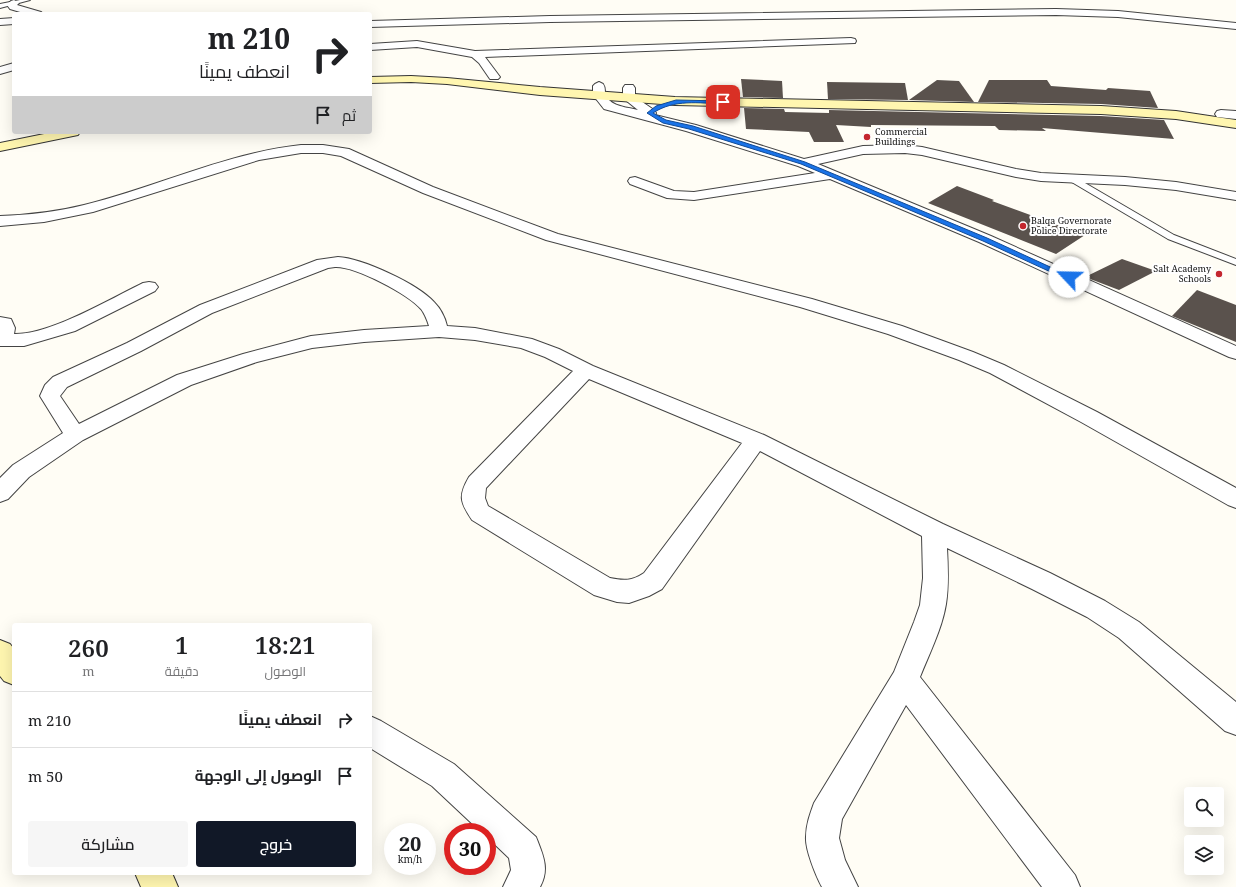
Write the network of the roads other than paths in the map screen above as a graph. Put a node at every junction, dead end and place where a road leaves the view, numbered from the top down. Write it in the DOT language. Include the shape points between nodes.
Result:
graph roads {
  1 [pos="27,0"];
  2 [pos="14,4"];
  3 [pos="924,4"];
  4 [pos="0,6"];
  5 [pos="31,12"];
  6 [pos="969,14"];
  7 [pos="12,21"];
  8 [pos="0,22"];
  9 [pos="372,24"];
  10 [pos="1236,26"];
  11 [pos="851,41"];
  12 [pos="372,47"];
  13 [pos="475,54"];
  14 [pos="12,67"];
  15 [pos="0,71"];
  16 [pos="372,74"];
  17 [pos="494,77"];
  18 [pos="372,80"];
  19 [pos="599,90"];
  20 [pos="540,91"];
  21 [pos="629,93"];
  22 [pos="676,101"];
  23 [pos="608,106"];
  24 [pos="649,113"];
  25 [pos="1221,114"];
  26 [pos="1236,116"];
  27 [pos="664,122"];
  28 [pos="1236,124"];
  29 [pos="15,134"];
  30 [pos="63,134"];
  31 [pos="0,137"];
  32 [pos="0,147"];
  33 [pos="803,163"];
  34 [pos="830,175"];
  35 [pos="1073,179"];
  36 [pos="635,181"];
  37 [pos="1236,196"];
  38 [pos="0,221"];
  39 [pos="1236,262"];
  40 [pos="149,287"];
  41 [pos="439,331"];
  42 [pos="0,334"];
  43 [pos="1236,353"];
  44 [pos="586,370"];
  45 [pos="75,435"];
  46 [pos="756,440"];
  47 [pos="21,471"];
  48 [pos="0,479"];
  49 [pos="0,493"];
  50 [pos="1236,499"];
  51 [pos="934,531"];
  52 [pos="0,653"];
  53 [pos="12,669"];
  54 [pos="905,680"];
  55 [pos="1236,721"];
  56 [pos="372,732"];
  57 [pos="153,875"];
  58 [pos="161,887"];
  59 [pos="520,887"];
  60 [pos="841,887"];
  61 [pos="1063,887"];
  1 -- 2 [label="lane"];
  2 -- 4 [label="lane"];
  2 -- 5 [label="street" via="13,7"];
  3 -- 6 [label="street"];
  6 -- 9 [label="street"];
  6 -- 10 [label="street" via="1088,12"];
  7 -- 8 [label="street"];
  11 -- 13 [label="street"];
  12 -- 13 [label="street" via="417,44"];
  13 -- 17 [label="street"];
  14 -- 15 [label="street"];
  16 -- 17 [label="main road" via="421,73"];
  17 -- 19 [label="main road"];
  18 -- 20 [label="main road" via="447,81"];
  19 -- 20 [label="main road"];
  19 -- 21 [label="main road"];
  19 -- 23 [label="street"];
  20 -- 23 [label="main road"];
  21 -- 22 [label="main road"];
  21 -- 24 [label="street"];
  21 -- 25 [label="main road" via="1106,102"];
  22 -- 24 [label="main road"];
  22 -- 28 [label="main road" via="1100,110 1176,115"];
  23 -- 27 [label="street"];
  24 -- 27 [label="street"];
  25 -- 26 [label="street"];
  27 -- 33 [label="street"];
  29 -- 31 [label="main road"];
  30 -- 32 [label="main road"];
  33 -- 34 [label="street"];
  33 -- 35 [label="street" via="863,150 905,149 1016,173"];
  34 -- 36 [label="street" via="694,196 672,195"];
  34 -- 43 [label="street" via="985,239"];
  35 -- 37 [label="street" via="1176,186"];
  35 -- 39 [label="lane" via="1171,237"];
  38 -- 50 [label="street" via="46,217 98,206 209,169 258,156 298,149 329,149 344,152 428,190 552,237 806,304 895,330 966,356 997,369 1089,417"];
  40 -- 42 [label="street" via="68,327 42,336 24,340"];
  41 -- 44 [label="street" via="525,343"];
  41 -- 45 [label="street" via="311,342 250,358 184,380"];
  41 -- 45 [label="street" via="432,311 413,294 348,263 323,264 206,309 60,382 50,396"];
  44 -- 46 [label="street"];
  44 -- 46 [label="street" via="478,483 472,496 480,513 603,587 629,592 645,587 653,581"];
  45 -- 47 [label="street"];
  46 -- 51 [label="street"];
  47 -- 48 [label="street"];
  47 -- 49 [label="street"];
  51 -- 54 [label="street" via="936,578 933,605"];
  51 -- 55 [label="street" via="1096,609 1135,635"];
  52 -- 53 [label="main road"];
  54 -- 60 [label="street" via="826,815 822,838 830,867"];
  54 -- 61 [label="street"];
  56 -- 59 [label="street" via="443,775 524,849 529,872"];
  57 -- 58 [label="main road"];
}
